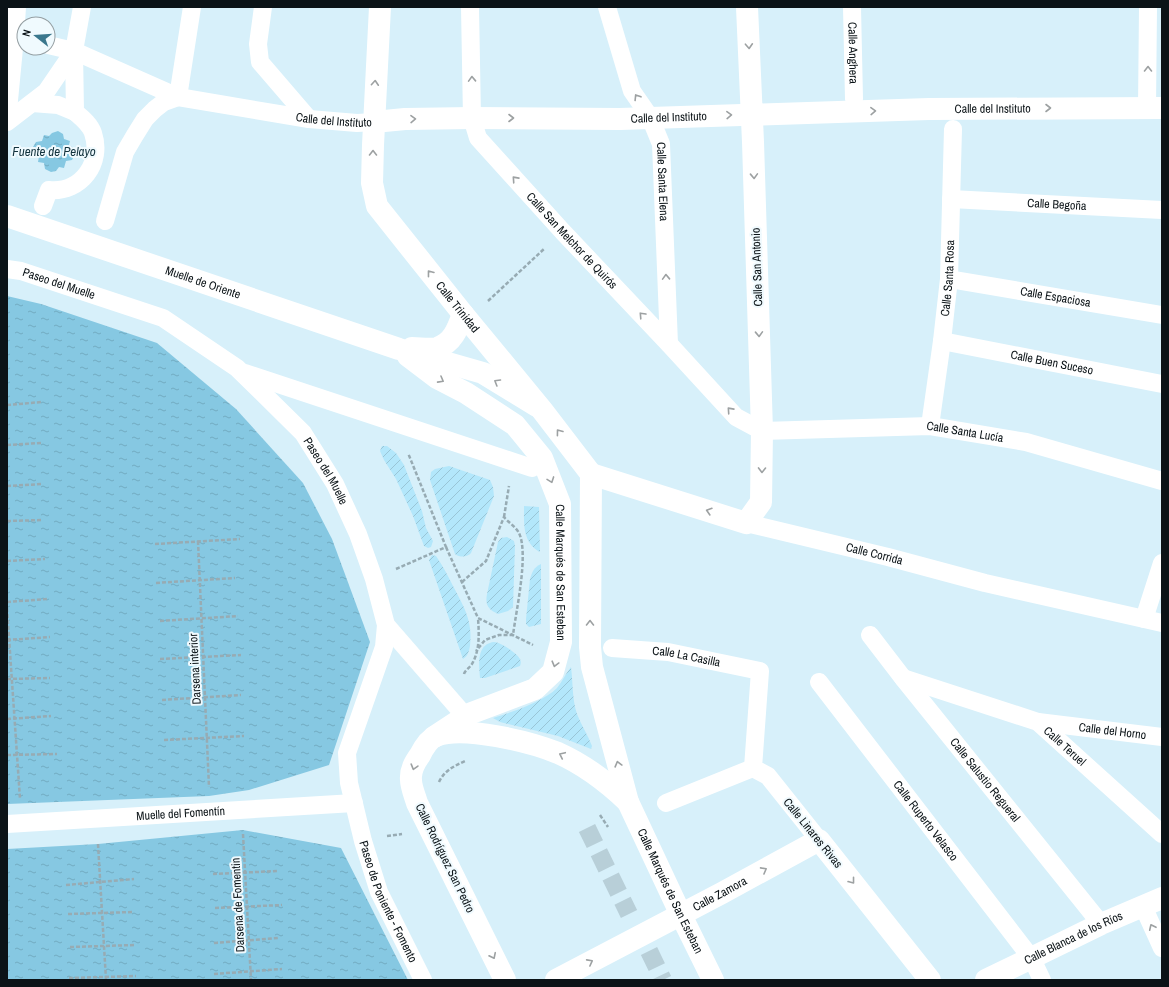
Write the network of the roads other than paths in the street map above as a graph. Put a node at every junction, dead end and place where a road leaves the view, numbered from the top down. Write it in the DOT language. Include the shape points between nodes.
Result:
graph roads {
  1 [pos="17,7"];
  2 [pos="82,7"];
  3 [pos="192,7"];
  4 [pos="263,7"];
  5 [pos="380,7"];
  6 [pos="470,7"];
  7 [pos="607,7"];
  8 [pos="747,7"];
  9 [pos="852,7"];
  10 [pos="1148,7"];
  11 [pos="15,40"];
  12 [pos="56,47"];
  13 [pos="74,51"];
  14 [pos="178,97"];
  15 [pos="854,99"];
  16 [pos="32,103"];
  17 [pos="1155,108"];
  18 [pos="75,112"];
  19 [pos="752,114"];
  20 [pos="650,117"];
  21 [pos="309,118"];
  22 [pos="472,118"];
  23 [pos="7,122"];
  24 [pos="374,122"];
  25 [pos="953,129"];
  26 [pos="95,158"];
  27 [pos="122,164"];
  28 [pos="951,199"];
  29 [pos="44,206"];
  30 [pos="1162,210"];
  31 [pos="7,216"];
  32 [pos="105,221"];
  33 [pos="7,269"];
  34 [pos="949,280"];
  35 [pos="463,314"];
  36 [pos="1162,315"];
  37 [pos="942,341"];
  38 [pos="669,344"];
  39 [pos="399,349"];
  40 [pos="240,371"];
  41 [pos="1162,384"];
  42 [pos="542,410"];
  43 [pos="515,424"];
  44 [pos="930,426"];
  45 [pos="762,431"];
  46 [pos="532,468"];
  47 [pos="590,474"];
  48 [pos="1162,481"];
  49 [pos="746,523"];
  50 [pos="1162,563"];
  51 [pos="1144,619"];
  52 [pos="1162,623"];
  53 [pos="386,625"];
  54 [pos="870,635"];
  55 [pos="612,648"];
  56 [pos="903,678"];
  57 [pos="819,682"];
  58 [pos="459,709"];
  59 [pos="1038,722"];
  60 [pos="1162,736"];
  61 [pos="434,737"];
  62 [pos="753,768"];
  63 [pos="628,802"];
  64 [pos="354,803"];
  65 [pos="666,803"];
  66 [pos="7,824"];
  67 [pos="1162,834"];
  68 [pos="819,840"];
  69 [pos="363,841"];
  70 [pos="1152,902"];
  71 [pos="681,915"];
  72 [pos="1101,924"];
  73 [pos="1162,948"];
  74 [pos="1032,959"];
  75 [pos="423,980"];
  76 [pos="505,980"];
  77 [pos="556,980"];
  78 [pos="713,980"];
  79 [pos="930,980"];
  80 [pos="986,980"];
  81 [pos="1042,980"];
  1 -- 11 [label="street"];
  2 -- 13 [label="street"];
  3 -- 14 [label="street"];
  4 -- 21 [label="street" via="258,44 260,62"];
  24 -- 5 [label="street, Calle Trinidad, one-way"];
  22 -- 6 [label="street, Calle San Melchor de Quirós, one-way"];
  20 -- 7 [label="street, Calle Santa Elena, one-way" via="632,91"];
  8 -- 19 [label="street, Calle San Antonio, one-way"];
  9 -- 15 [label="street, Calle Anghera"];
  17 -- 10 [label="street, one-way"];
  11 -- 23 [label="street"];
  12 -- 13 [label="street, Calle del Instituto"];
  13 -- 14 [label="street, Calle del Instituto"];
  13 -- 16 [label="street" via="46,92"];
  13 -- 18 [label="street"];
  14 -- 21 [label="street, Calle del Instituto"];
  14 -- 27 [label="street" via="164,102 145,119 125,152"];
  16 -- 18 [label="street" via="58,105"];
  16 -- 23 [label="street"];
  19 -- 17 [label="street, Calle del Instituto, one-way" via="945,109"];
  18 -- 26 [label="street" via="86,120 92,132 96,144"];
  20 -- 19 [label="street, Calle del Instituto, one-way"];
  19 -- 45 [label="street, Calle San Antonio, one-way"];
  22 -- 20 [label="street, Calle del Instituto, one-way"];
  38 -- 20 [label="street, Calle Santa Elena, one-way" via="661,144"];
  21 -- 24 [label="street, Calle del Instituto" via="357,123"];
  24 -- 22 [label="street, Calle del Instituto, one-way"];
  38 -- 22 [label="street, Calle San Melchor de Quirós, one-way" via="478,138"];
  35 -- 24 [label="street, Calle Trinidad, one-way" via="377,206 372,183"];
  25 -- 28 [label="street, Calle Santa Rosa"];
  26 -- 27 [label="street"];
  26 -- 29 [label="street" via="90,170 70,188 49,190"];
  27 -- 32 [label="street"];
  28 -- 30 [label="street, Calle Begoña"];
  28 -- 34 [label="street, Calle Santa Rosa"];
  31 -- 39 [label="street, Muelle de Oriente"];
  33 -- 40 [label="street, Paseo del Muelle" via="21,271 163,318"];
  34 -- 36 [label="street, Calle Espaciosa"];
  34 -- 37 [label="street, Calle Santa Rosa"];
  35 -- 39 [label="street, Muelle de Oriente" via="456,334 448,342 437,348"];
  35 -- 42 [label="street, Calle Trinidad"];
  37 -- 41 [label="street, Calle Buen Suceso"];
  37 -- 44 [label="street, Calle Santa Rosa"];
  45 -- 38 [label="street, Calle San Melchor de Quirós, one-way" via="736,417"];
  42 -- 39 [label="street, Muelle de Oriente, one-way" via="483,373"];
  39 -- 43 [label="street, Muelle de Oriente, one-way" via="437,378"];
  40 -- 46 [label="street"];
  40 -- 53 [label="street, Paseo del Muelle" via="303,432 334,484 358,534 374,579"];
  47 -- 42 [label="street, Calle Trinidad, one-way"];
  43 -- 61 [label="street, Calle Marqués de San Esteban, one-way" via="542,458 560,504 561,642 553,672 535,689 469,714"];
  44 -- 45 [label="street, Calle Santa Lucía"];
  44 -- 48 [label="street, Calle Santa Lucía" via="1026,442"];
  45 -- 49 [label="street, Calle San Antonio, one-way" via="761,502"];
  49 -- 47 [label="street, Calle Corrida, one-way"];
  63 -- 47 [label="street, Calle Marqués de San Esteban, one-way" via="592,667"];
  49 -- 51 [label="street, Calle Corrida" via="888,556 985,583"];
  50 -- 51 [label="street"];
  51 -- 52 [label="street, Calle Corrida"];
  53 -- 58 [label="street"];
  53 -- 64 [label="street, Paseo del Muelle" via="384,647 347,753 349,783"];
  54 -- 56 [label="street, Calle Salustio Regueral"];
  55 -- 62 [label="street, Calle La Casilla" via="668,652 760,671"];
  56 -- 59 [label="street, Calle Teruel"];
  56 -- 72 [label="street, Calle Salustio Regueral"];
  57 -- 74 [label="street, Calle Ruperto Velasco"];
  59 -- 60 [label="street, Calle del Horno"];
  59 -- 67 [label="street, Calle Teruel"];
  63 -- 61 [label="street, Calle Marqués de San Esteban, one-way" via="602,778 582,765 522,741 498,736 454,733"];
  61 -- 76 [label="street, Calle Rodríguez San Pedro, one-way" via="414,764 410,780 417,804"];
  62 -- 65 [label="street"];
  62 -- 68 [label="street, Calle Linares Rivas" via="768,776"];
  63 -- 71 [label="street, Calle Marqués de San Esteban"];
  64 -- 66 [label="street, Muelle del Fomentín"];
  64 -- 69 [label="street, Paseo del Muelle"];
  71 -- 68 [label="street, Calle Zamora, one-way"];
  68 -- 79 [label="street, Calle Linares Rivas, one-way"];
  69 -- 75 [label="street, Paseo de Poniente - Fomento" via="379,892"];
  70 -- 72 [label="street, Calle Blanca de los Ríos"];
  73 -- 70 [label="street, one-way"];
  77 -- 71 [label="street, Calle Zamora, one-way"];
  71 -- 78 [label="street, Calle Marqués de San Esteban"];
  72 -- 74 [label="street, Calle Blanca de los Ríos"];
  74 -- 80 [label="street, Calle Blanca de los Ríos"];
  74 -- 81 [label="street, Calle Ruperto Velasco"];
}
